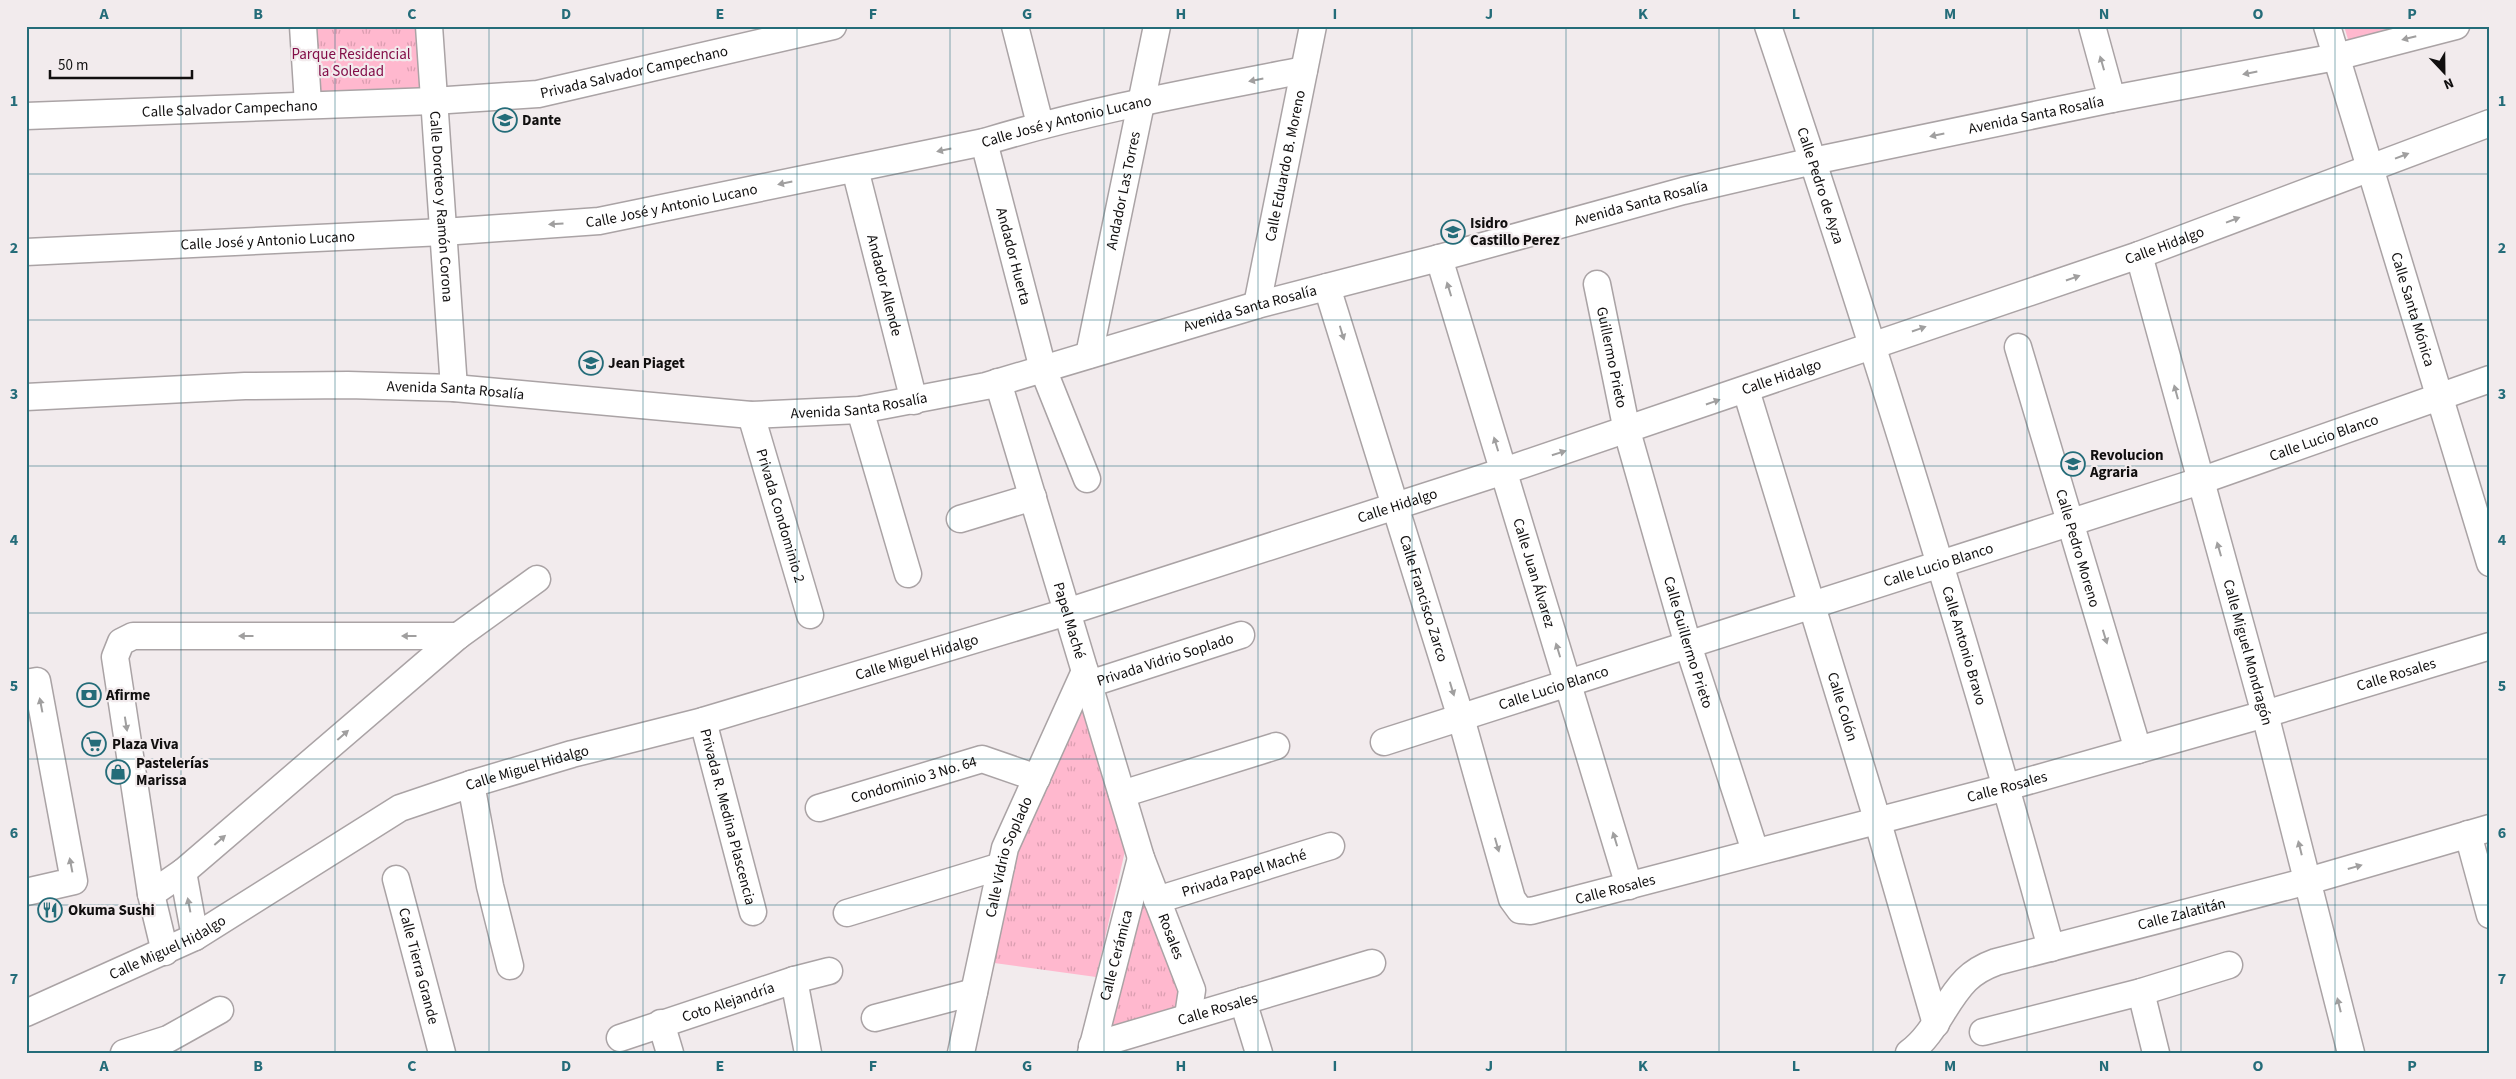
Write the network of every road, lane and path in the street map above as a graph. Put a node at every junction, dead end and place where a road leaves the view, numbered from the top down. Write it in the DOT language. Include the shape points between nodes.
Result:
graph roads {
  1 [pos="303,26"];
  2 [pos="429,26"];
  3 [pos="833,26"];
  4 [pos="1015,26"];
  5 [pos="1156,26"];
  6 [pos="1313,26"];
  7 [pos="1768,26"];
  8 [pos="2092,26"];
  9 [pos="2327,26"];
  10 [pos="2456,26"];
  11 [pos="2336,56"];
  12 [pos="1304,70"];
  13 [pos="2112,99"];
  14 [pos="433,101"];
  15 [pos="1140,102"];
  16 [pos="308,104"];
  17 [pos="26,116"];
  18 [pos="2490,123"];
  19 [pos="1040,124"];
  20 [pos="984,142"];
  21 [pos="1813,161"];
  22 [pos="2370,168"];
  23 [pos="855,169"];
  24 [pos="443,232"];
  25 [pos="26,252"];
  26 [pos="2139,256"];
  27 [pos="1440,258"];
  28 [pos="1597,284"];
  29 [pos="1327,287"];
  30 [pos="1258,304"];
  31 [pos="1873,345"];
  32 [pos="2018,348"];
  33 [pos="1089,355"];
  34 [pos="1043,369"];
  35 [pos="2490,379"];
  36 [pos="998,382"];
  37 [pos="454,388"];
  38 [pos="1746,390"];
  39 [pos="26,397"];
  40 [pos="2438,397"];
  41 [pos="914,401"];
  42 [pos="860,410"];
  43 [pos="751,415"];
  44 [pos="1627,431"];
  45 [pos="1504,472"];
  46 [pos="1087,479"];
  47 [pos="2200,481"];
  48 [pos="1033,497"];
  49 [pos="1396,506"];
  50 [pos="960,519"];
  51 [pos="2070,523"];
  52 [pos="2490,563"];
  53 [pos="1940,564"];
  54 [pos="908,574"];
  55 [pos="537,579"];
  56 [pos="1811,606"];
  57 [pos="1067,612"];
  58 [pos="810,615"];
  59 [pos="1241,635"];
  60 [pos="458,636"];
  61 [pos="1688,645"];
  62 [pos="2490,646"];
  63 [pos="1087,678"];
  64 [pos="26,683"];
  65 [pos="1568,683"];
  66 [pos="2265,714"];
  67 [pos="1461,718"];
  68 [pos="703,721"];
  69 [pos="1384,742"];
  70 [pos="1276,746"];
  71 [pos="2138,750"];
  72 [pos="1037,778"];
  73 [pos="471,784"];
  74 [pos="2007,787"];
  75 [pos="1122,794"];
  76 [pos="819,808"];
  77 [pos="1878,819"];
  78 [pos="2479,831"];
  79 [pos="1331,846"];
  80 [pos="1755,852"];
  81 [pos="1140,858"];
  82 [pos="1002,866"];
  83 [pos="183,872"];
  84 [pos="396,880"];
  85 [pos="2308,881"];
  86 [pos="1628,886"];
  87 [pos="26,892"];
  88 [pos="152,894"];
  89 [pos="1157,900"];
  90 [pos="1520,910"];
  91 [pos="753,912"];
  92 [pos="847,913"];
  93 [pos="2490,915"];
  94 [pos="195,938"];
  95 [pos="2051,948"];
  96 [pos="165,952"];
  97 [pos="1372,963"];
  98 [pos="2229,965"];
  99 [pos="510,966"];
  100 [pos="830,971"];
  101 [pos="794,980"];
  102 [pos="974,992"];
  103 [pos="2141,992"];
  104 [pos="1243,1001"];
  105 [pos="220,1010"];
  106 [pos="26,1013"];
  107 [pos="1188,1016"];
  108 [pos="875,1018"];
  109 [pos="660,1023"];
  110 [pos="1936,1024"];
  111 [pos="1984,1032"];
  112 [pos="620,1038"];
  113 [pos="169,1046"];
  114 [pos="1092,1049"];
  115 [pos="124,1053"];
  116 [pos="442,1053"];
  117 [pos="670,1053"];
  118 [pos="808,1053"];
  119 [pos="961,1053"];
  120 [pos="1259,1053"];
  121 [pos="1909,1053"];
  122 [pos="2156,1053"];
  123 [pos="2350,1053"];
  1 -- 16 [label="street"];
  2 -- 14 [label="street, Calle Doroteo y Ramón Corona"];
  3 -- 14 [label="street, Privada Salvador Campechano" via="538,94"];
  4 -- 19 [label="street"];
  5 -- 15 [label="street, Andador Las Torres"];
  6 -- 12 [label="street, Calle Eduardo B. Moreno"];
  7 -- 21 [label="street, Calle Pedro de Ayza"];
  13 -- 8 [label="street, one-way"];
  9 -- 11 [label="street, Calle Santa Mónica"];
  10 -- 11 [label="street, Avenida Santa Rosalía, one-way"];
  11 -- 13 [label="street, Avenida Santa Rosalía, one-way"];
  11 -- 22 [label="street, Calle Santa Mónica"];
  12 -- 15 [label="street, Calle José y Antonio Lucano, one-way"];
  12 -- 30 [label="street, Calle Eduardo B. Moreno"];
  13 -- 21 [label="street, Avenida Santa Rosalía, one-way"];
  14 -- 16 [label="street, Calle Salvador Campechano"];
  14 -- 24 [label="street, Calle Doroteo y Ramón Corona"];
  15 -- 19 [label="street, Calle José y Antonio Lucano"];
  15 -- 33 [label="street, Andador Las Torres"];
  16 -- 17 [label="street, Calle Salvador Campechano"];
  22 -- 18 [label="street, Calle Hidalgo, one-way"];
  19 -- 20 [label="street, Calle José y Antonio Lucano"];
  20 -- 23 [label="street, Calle José y Antonio Lucano, one-way"];
  20 -- 34 [label="street, Andador Huerta"];
  21 -- 27 [label="street, Avenida Santa Rosalía" via="1683,191"];
  21 -- 31 [label="street, Calle Pedro de Ayza"];
  26 -- 22 [label="street, Calle Hidalgo, one-way"];
  22 -- 40 [label="street, Calle Santa Mónica"];
  23 -- 24 [label="street, Calle José y Antonio Lucano, one-way" via="599,222"];
  23 -- 41 [label="street, Andador Allende"];
  24 -- 25 [label="street, Calle José y Antonio Lucano"];
  24 -- 37 [label="street, Calle Doroteo y Ramón Corona"];
  31 -- 26 [label="street, Calle Hidalgo, one-way"];
  47 -- 26 [label="street, Calle Miguel Mondragón, one-way"];
  27 -- 29 [label="street, Avenida Santa Rosalía"];
  45 -- 27 [label="street, Calle Juan Álvarez, one-way"];
  28 -- 44 [label="street, Guillermo Prieto"];
  29 -- 30 [label="street, Avenida Santa Rosalía"];
  29 -- 49 [label="street, Calle Francisco Zarco, one-way"];
  30 -- 33 [label="street, Avenida Santa Rosalía"];
  31 -- 38 [label="street, Calle Hidalgo"];
  31 -- 53 [label="street, Calle Antonio Bravo"];
  32 -- 51 [label="street, Calle Pedro Moreno"];
  33 -- 34 [label="street, Avenida Santa Rosalía"];
  34 -- 36 [label="street, Avenida Santa Rosalía"];
  34 -- 46 [label="street, Andador Huerta"];
  35 -- 40 [label="street, Calle Lucio Blanco"];
  36 -- 41 [label="street, Avenida Santa Rosalía"];
  36 -- 48 [label="street, Papel Maché"];
  37 -- 39 [label="street, Avenida Santa Rosalía" via="245,386"];
  37 -- 43 [label="street, Avenida Santa Rosalía"];
  44 -- 38 [label="street, Calle Hidalgo, one-way"];
  38 -- 56 [label="street, Calle Colón"];
  40 -- 47 [label="street, Calle Lucio Blanco"];
  40 -- 52 [label="street, Calle Santa Mónica"];
  41 -- 42 [label="street, Avenida Santa Rosalía"];
  42 -- 43 [label="street, Avenida Santa Rosalía"];
  42 -- 54 [label="street"];
  43 -- 58 [label="street, Privada Condominio 2"];
  45 -- 44 [label="street, Calle Hidalgo, one-way"];
  44 -- 61 [label="street, Calle Guillermo Prieto"];
  45 -- 49 [label="street, Calle Hidalgo"];
  65 -- 45 [label="street, Calle Juan Álvarez, one-way"];
  47 -- 51 [label="street, Calle Lucio Blanco"];
  66 -- 47 [label="street, Calle Miguel Mondragón, one-way"];
  48 -- 50 [label="street"];
  48 -- 57 [label="street, Papel Maché"];
  49 -- 57 [label="street, Calle Hidalgo"];
  49 -- 67 [label="street, Calle Francisco Zarco, one-way"];
  51 -- 53 [label="street, Calle Lucio Blanco"];
  51 -- 71 [label="street, Calle Pedro Moreno, one-way"];
  53 -- 56 [label="street, Calle Lucio Blanco"];
  53 -- 74 [label="street, Calle Antonio Bravo"];
  55 -- 60 [label="street"];
  56 -- 61 [label="street, Calle Lucio Blanco"];
  56 -- 77 [label="street, Calle Colón"];
  57 -- 63 [label="street, Papel Maché"];
  57 -- 68 [label="street, Calle Miguel Hidalgo"];
  59 -- 63 [label="street, Privada Vidrio Soplado"];
  83 -- 60 [label="street, one-way"];
  60 -- 88 [label="street, one-way" via="133,636 120,642 115,657"];
  61 -- 65 [label="street, Calle Lucio Blanco"];
  61 -- 80 [label="street, Calle Guillermo Prieto"];
  62 -- 66 [label="street, Calle Rosales"];
  63 -- 72 [label="street, Calle Vidrio Soplado"];
  63 -- 75 [label="street, Papel Maché"];
  87 -- 64 [label="street, one-way" via="74,882 36,682"];
  65 -- 67 [label="street, Calle Lucio Blanco"];
  86 -- 65 [label="street, Calle Juan Álvarez, one-way"];
  66 -- 71 [label="street, Calle Rosales"];
  85 -- 66 [label="street, Calle Miguel Mondragón, one-way"];
  67 -- 69 [label="street, Calle Lucio Blanco"];
  67 -- 90 [label="street, Calle Francisco Zarco, one-way" via="1512,899"];
  68 -- 73 [label="street, Calle Miguel Hidalgo"];
  68 -- 91 [label="street, Privada R. Medina Plascencia"];
  70 -- 75 [label="street"];
  71 -- 74 [label="street, Calle Rosales"];
  72 -- 76 [label="street, Condominio 3 No. 64" via="982,760"];
  72 -- 82 [label="street, Calle Vidrio Soplado" via="1005,848"];
  73 -- 94 [label="street, Calle Miguel Hidalgo" via="400,808"];
  73 -- 99 [label="street" via="490,886"];
  74 -- 77 [label="street, Calle Rosales"];
  74 -- 95 [label="street, Calle Antonio Bravo"];
  75 -- 81 [label="street, Papel Maché"];
  77 -- 80 [label="street, Calle Rosales"];
  77 -- 110 [label="street, Calle Colón"];
  85 -- 78 [label="street, Calle Zalatitán, one-way"];
  78 -- 93 [label="street"];
  79 -- 89 [label="street, Privada Papel Maché"];
  80 -- 86 [label="street, Calle Rosales"];
  81 -- 89 [label="street, Rosales"];
  81 -- 114 [label="street, Calle Cerámica"];
  82 -- 92 [label="street"];
  82 -- 102 [label="street, Calle Vidrio Soplado"];
  83 -- 88 [label="street"];
  94 -- 83 [label="street, one-way"];
  84 -- 116 [label="street, Calle Tierra Grande"];
  85 -- 95 [label="street, Calle Zalatitán"];
  123 -- 85 [label="street, Calle Miguel Mondragón, one-way"];
  86 -- 90 [label="street, Calle Rosales" via="1531,911"];
  88 -- 96 [label="street"];
  89 -- 107 [label="street, Rosales" via="1192,990"];
  94 -- 96 [label="street, Calle Miguel Hidalgo"];
  95 -- 110 [label="street, Calle Zalatitán" via="1979,969 1965,981"];
  96 -- 106 [label="street, Calle Miguel Hidalgo"];
  97 -- 104 [label="street, Calle Rosales"];
  98 -- 103 [label="street"];
  100 -- 101 [label="street, Coto Alejandría"];
  101 -- 109 [label="street, Coto Alejandría"];
  101 -- 118 [label="street, Coto Alejandría"];
  102 -- 108 [label="street"];
  102 -- 119 [label="street, Calle Vidrio Soplado"];
  103 -- 111 [label="street"];
  103 -- 122 [label="street"];
  104 -- 107 [label="street, Calle Rosales"];
  104 -- 120 [label="street"];
  105 -- 113 [label="street"];
  107 -- 114 [label="street, Calle Rosales"];
  109 -- 112 [label="street, Coto Alejandría"];
  109 -- 117 [label="street, Coto Alejandría"];
  110 -- 121 [label="street, Calle Zalatitán"];
  113 -- 115 [label="street"];
}
